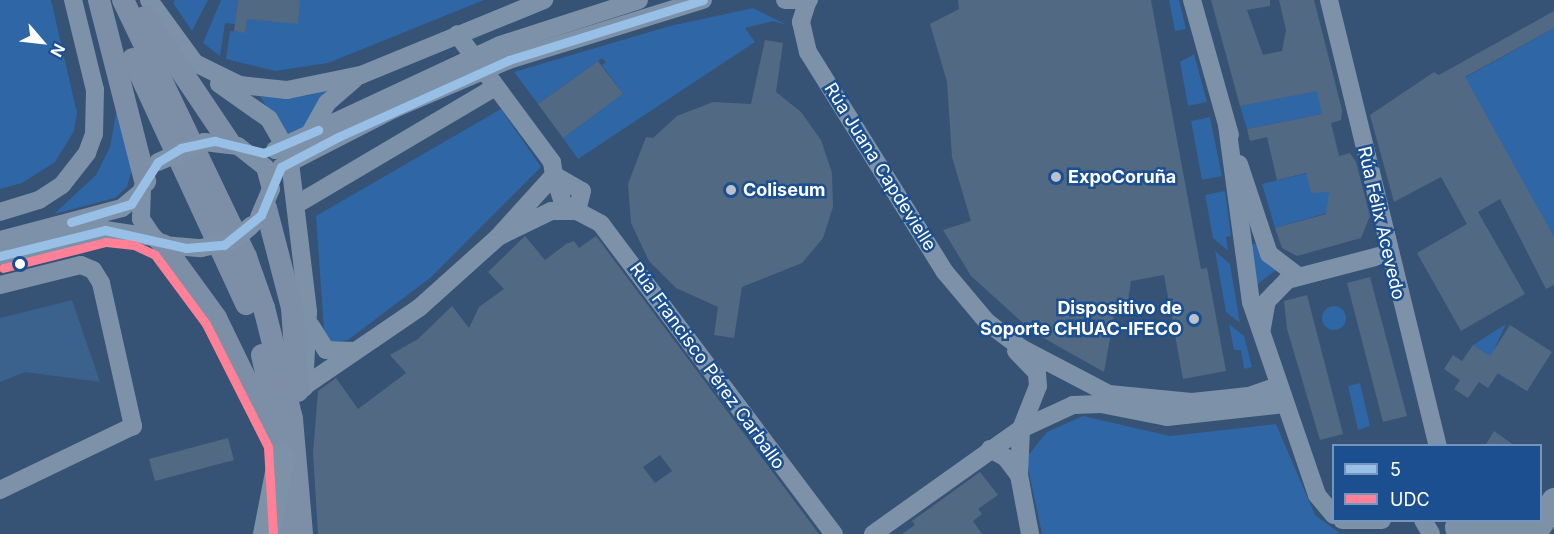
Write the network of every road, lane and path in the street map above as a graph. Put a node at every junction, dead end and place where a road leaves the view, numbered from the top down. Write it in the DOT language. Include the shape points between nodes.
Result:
graph roads {
  1 [pos="73,0"];
  2 [pos="99,0"];
  3 [pos="107,0"];
  4 [pos="123,0"];
  5 [pos="136,0"];
  6 [pos="149,0"];
  7 [pos="544,0"];
  8 [pos="596,0"];
  9 [pos="639,0"];
  10 [pos="703,0"];
  11 [pos="785,0"];
  12 [pos="809,0"];
  13 [pos="1192,0"];
  14 [pos="1329,0"];
  15 [pos="457,34"];
  16 [pos="527,35"];
  17 [pos="505,52"];
  18 [pos="195,63"];
  19 [pos="361,75"];
  20 [pos="495,87"];
  21 [pos="1227,125"];
  22 [pos="239,147"];
  23 [pos="278,159"];
  24 [pos="554,175"];
  25 [pos="143,186"];
  26 [pos="268,198"];
  27 [pos="299,203"];
  28 [pos="18,208"];
  29 [pos="571,210"];
  30 [pos="0,212"];
  31 [pos="498,237"];
  32 [pos="0,240"];
  33 [pos="27,241"];
  34 [pos="158,241"];
  35 [pos="1387,254"];
  36 [pos="0,256"];
  37 [pos="1297,275"];
  38 [pos="35,277"];
  39 [pos="0,285"];
  40 [pos="1251,302"];
  41 [pos="308,312"];
  42 [pos="987,322"];
  43 [pos="1263,342"];
  44 [pos="362,349"];
  45 [pos="1278,386"];
  46 [pos="302,395"];
  47 [pos="1284,404"];
  48 [pos="1021,429"];
  49 [pos="1437,444"];
  50 [pos="990,449"];
  51 [pos="286,453"];
  52 [pos="1019,475"];
  53 [pos="0,489"];
  54 [pos="1554,501"];
  55 [pos="1332,513"];
  56 [pos="1542,519"];
  57 [pos="1457,527"];
  58 [pos="1535,530"];
  59 [pos="830,533"];
  60 [pos="266,534"];
  61 [pos="285,534"];
  62 [pos="302,534"];
  63 [pos="873,534"];
  64 [pos="1030,534"];
  1 -- 28 [label="street" via="95,90 94,134 87,153 62,185"];
  2 -- 25 [label="main road"];
  3 -- 51 [label="main road" via="242,291"];
  4 -- 51 [label="main road" via="246,257 278,353"];
  5 -- 22 [label="main road" via="171,64"];
  6 -- 18 [label="street"];
  7 -- 15 [label="street"];
  8 -- 16 [label="street"];
  9 -- 16 [label="street"];
  10 -- 17 [label="street"];
  11 -- 12 [label="street"];
  12 -- 42 [label="street, Rúa Juana Capdevielle" via="801,22 808,52 945,272"];
  13 -- 21 [label="street"];
  14 -- 35 [label="street, Rúa Félix Acevedo"];
  15 -- 19 [label="street"];
  15 -- 20 [label="street"];
  16 -- 17 [label="street"];
  17 -- 23 [label="street, bridge"];
  18 -- 19 [label="street" via="220,78 267,90 312,88"];
  18 -- 27 [label="street" via="277,127"];
  19 -- 27 [label="street" via="327,103 311,128 302,151"];
  20 -- 24 [label="street" via="552,162"];
  20 -- 27 [label="street"];
  21 -- 37 [label="street" via="1269,254"];
  21 -- 40 [label="street"];
  22 -- 23 [label="street"];
  22 -- 25 [label="street, bridge" via="204,141 158,162"];
  22 -- 26 [label="street" via="266,167"];
  23 -- 26 [label="street"];
  24 -- 29 [label="street"];
  24 -- 31 [label="street"];
  25 -- 33 [label="street" via="122,208"];
  25 -- 34 [label="street" via="141,219"];
  26 -- 34 [label="street, bridge" via="252,225 233,241 201,248"];
  26 -- 46 [label="main road" via="292,308"];
  27 -- 41 [label="street"];
  28 -- 30 [label="street"];
  28 -- 33 [label="street"];
  29 -- 31 [label="street" via="535,215"];
  29 -- 59 [label="street, Rúa Francisco Pérez Carballo" via="609,232"];
  31 -- 44 [label="street" via="419,308"];
  32 -- 33 [label="street"];
  33 -- 34 [label="street" via="105,230"];
  33 -- 36 [label="street"];
  33 -- 38 [label="street"];
  34 -- 51 [label="main road" via="216,318"];
  35 -- 37 [label="street"];
  35 -- 49 [label="street, Rúa Félix Acevedo"];
  37 -- 40 [label="street" via="1269,281"];
  37 -- 43 [label="street" via="1267,300"];
  38 -- 39 [label="street"];
  38 -- 53 [label="street" via="81,266 97,277 133,426"];
  40 -- 43 [label="street"];
  41 -- 44 [label="street" via="315,338 326,350 344,354"];
  41 -- 46 [label="street"];
  42 -- 45 [label="street, Rúa Juana Capdevielle" via="1022,348 1109,394 1192,402 1249,396"];
  42 -- 48 [label="street, Rúa Juana Capdevielle" via="1037,373 1035,404"];
  43 -- 45 [label="street"];
  44 -- 46 [label="street"];
  45 -- 47 [label="street"];
  46 -- 51 [label="main road"];
  47 -- 48 [label="street" via="1167,417 1087,403"];
  47 -- 55 [label="street" via="1317,495"];
  48 -- 50 [label="street"];
  48 -- 52 [label="street, Rúa Juana Capdevielle"];
  50 -- 52 [label="street" via="1006,458"];
  50 -- 63 [label="street"];
  51 -- 60 [label="highway"];
  51 -- 61 [label="main road"];
  51 -- 62 [label="main road"];
  52 -- 64 [label="street, Rúa Juana Capdevielle"];
  54 -- 56 [label="highway"];
  57 -- 58 [label="highway" via="1493,532"];
}
